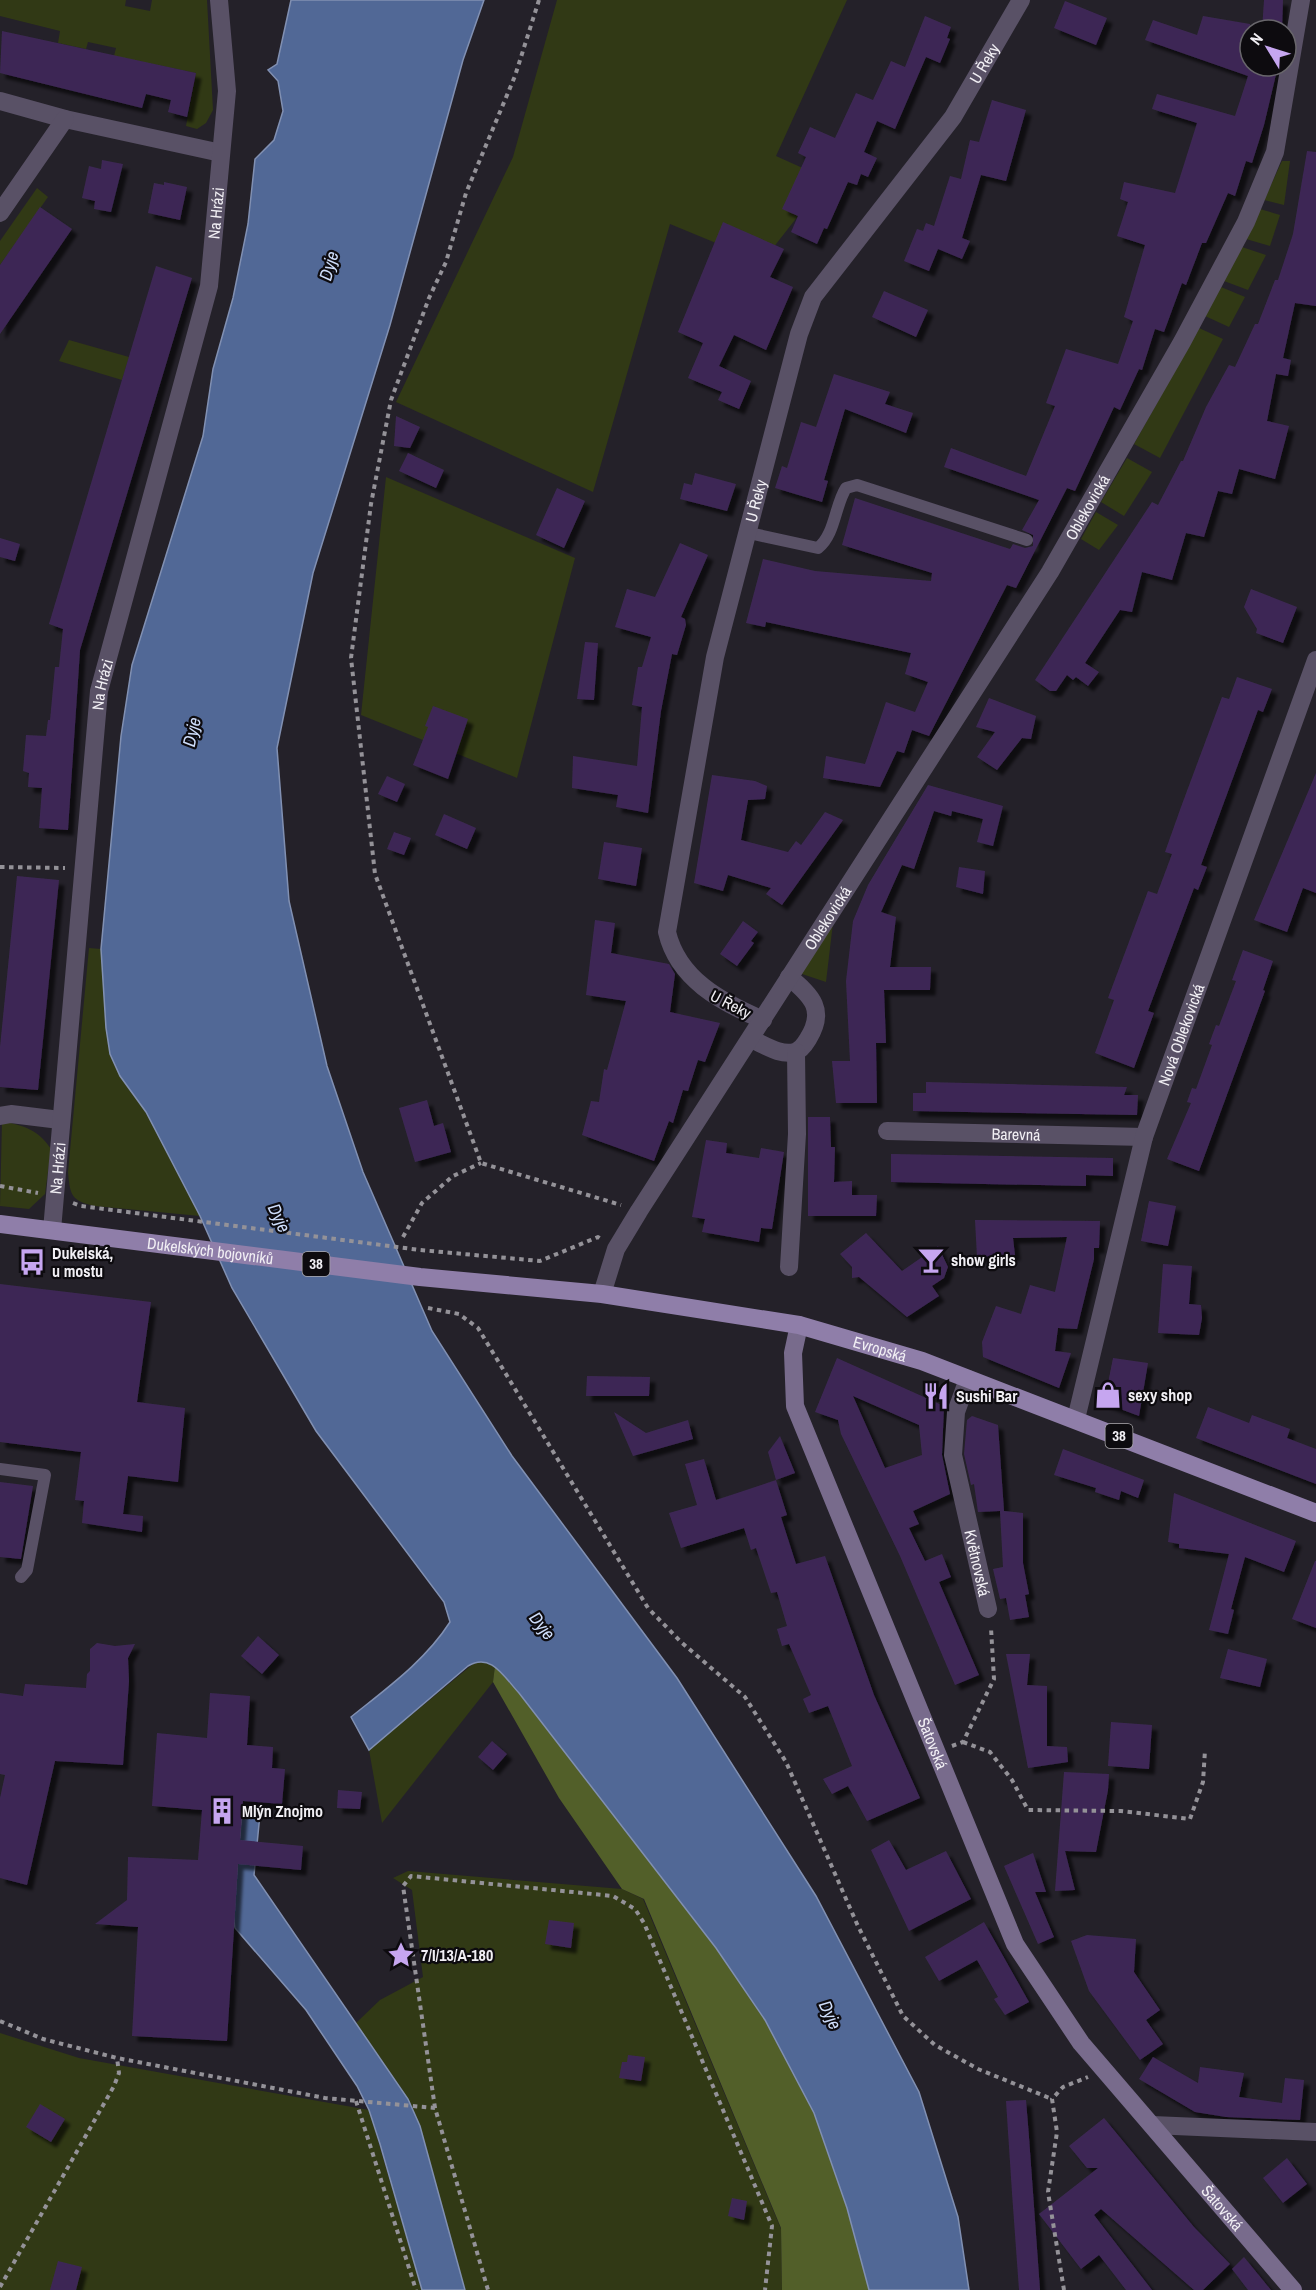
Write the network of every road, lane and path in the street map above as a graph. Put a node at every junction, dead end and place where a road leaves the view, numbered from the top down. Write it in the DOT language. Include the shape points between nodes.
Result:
graph roads {
  1 [pos="219,0"];
  2 [pos="539,0"];
  3 [pos="1021,0"];
  4 [pos="1301,0"];
  5 [pos="0,101"];
  6 [pos="65,119"];
  7 [pos="221,153"];
  8 [pos="0,213"];
  9 [pos="749,533"];
  10 [pos="1027,540"];
  11 [pos="1316,660"];
  12 [pos="0,867"];
  13 [pos="84,868"];
  14 [pos="789,977"];
  15 [pos="763,1020"];
  16 [pos="752,1039"];
  17 [pos="796,1052"];
  18 [pos="0,1116"];
  19 [pos="60,1120"];
  20 [pos="887,1131"];
  21 [pos="1144,1137"];
  22 [pos="481,1163"];
  23 [pos="0,1186"];
  24 [pos="55,1195"];
  25 [pos="639,1211"];
  26 [pos="0,1224"];
  27 [pos="52,1230"];
  28 [pos="403,1237"];
  29 [pos="616,1249"];
  30 [pos="789,1267"];
  31 [pos="420,1277"];
  32 [pos="602,1294"];
  33 [pos="428,1308"];
  34 [pos="799,1325"];
  35 [pos="968,1379"];
  36 [pos="1076,1419"];
  37 [pos="0,1468"];
  38 [pos="1316,1513"];
  39 [pos="21,1577"];
  40 [pos="988,1609"];
  41 [pos="963,1742"];
  42 [pos="1205,1750"];
  43 [pos="937,1751"];
  44 [pos="0,2021"];
  45 [pos="117,2058"];
  46 [pos="1104,2070"];
  47 [pos="1052,2099"];
  48 [pos="359,2101"];
  49 [pos="435,2108"];
  50 [pos="1152,2125"];
  51 [pos="1316,2132"];
  52 [pos="0,2287"];
  53 [pos="416,2290"];
  54 [pos="488,2290"];
  55 [pos="765,2290"];
  56 [pos="1064,2290"];
  57 [pos="1293,2290"];
  1 -- 7 [label="street, Na Hrázi" via="227,91"];
  2 -- 22 [label="path" via="515,76 466,193 446,262 391,400 371,504 351,658 375,874"];
  3 -- 9 [label="street, U Řeky" via="953,117 813,297 799,334"];
  4 -- 14 [label="street, Oblekovická" via="1275,152 1246,222 1050,572"];
  5 -- 6 [label="street"];
  6 -- 7 [label="street"];
  6 -- 8 [label="street"];
  7 -- 13 [label="street, Na Hrázi" via="209,286 99,692"];
  9 -- 10 [label="lane" via="818,548 826,539 841,496 846,488 857,485"];
  9 -- 15 [label="street, U Řeky" via="715,657 667,932 670,948 705,990"];
  11 -- 21 [label="street, Nová Oblekovická"];
  12 -- 13 [label="path"];
  13 -- 19 [label="street, Na Hrázi"];
  14 -- 15 [label="street, Oblekovická"];
  14 -- 17 [label="street" via="805,990 817,1008 815,1027"];
  15 -- 16 [label="street, Oblekovická"];
  16 -- 17 [label="street" via="778,1052"];
  16 -- 25 [label="street, Oblekovická"];
  17 -- 30 [label="street" via="797,1134"];
  18 -- 19 [label="street"];
  19 -- 24 [label="street, Na Hrázi"];
  20 -- 21 [label="street, Barevná"];
  21 -- 36 [label="street, Nová Oblekovická"];
  22 -- 25 [label="path"];
  22 -- 28 [label="path" via="453,1176 422,1203"];
  23 -- 24 [label="path"];
  24 -- 27 [label="street, Na Hrázi"];
  24 -- 29 [label="path" via="81,1206 420,1250 540,1261 598,1237"];
  25 -- 29 [label="street, Oblekovická"];
  26 -- 27 [label="main road, Dukelských bojovníků / 38"];
  27 -- 31 [label="main road, Dukelských bojovníků / 38"];
  29 -- 32 [label="street, Oblekovická"];
  31 -- 32 [label="main road, Evropská / 38"];
  32 -- 34 [label="main road, Evropská / 38"];
  33 -- 47 [label="path" via="459,1314 478,1328 648,1608 745,1697 786,1762 857,1924 903,2016 935,2046 978,2069"];
  34 -- 35 [label="main road, Evropská / 38" via="922,1361"];
  34 -- 43 [label="main road, Šatovská" via="793,1353 795,1406"];
  35 -- 36 [label="main road, Evropská / 38"];
  35 -- 40 [label="street, Květnovská" via="956,1412 953,1455"];
  36 -- 38 [label="main road, Evropská / 38"];
  37 -- 39 [label="lane" via="45,1475 27,1570"];
  40 -- 41 [label="path, Květnovská" via="994,1679"];
  41 -- 42 [label="path" via="990,1752 1012,1780 1028,1810 1121,1811 1190,1819 1203,1782"];
  41 -- 43 [label="path"];
  43 -- 46 [label="main road, Šatovská" via="1015,1944 1058,2012"];
  44 -- 45 [label="path" via="44,2039"];
  45 -- 48 [label="path"];
  45 -- 52 [label="path" via="119,2073 114,2086"];
  46 -- 47 [label="path" via="1064,2087"];
  46 -- 50 [label="main road, Šatovská"];
  47 -- 56 [label="path" via="1057,2132 1048,2192"];
  48 -- 49 [label="path"];
  48 -- 53 [label="path"];
  49 -- 54 [label="path"];
  49 -- 55 [label="path" via="403,1886 411,1876 613,1896 635,1909 644,1923 772,2226"];
  50 -- 51 [label="street"];
  50 -- 57 [label="main road, Šatovská"];
}
